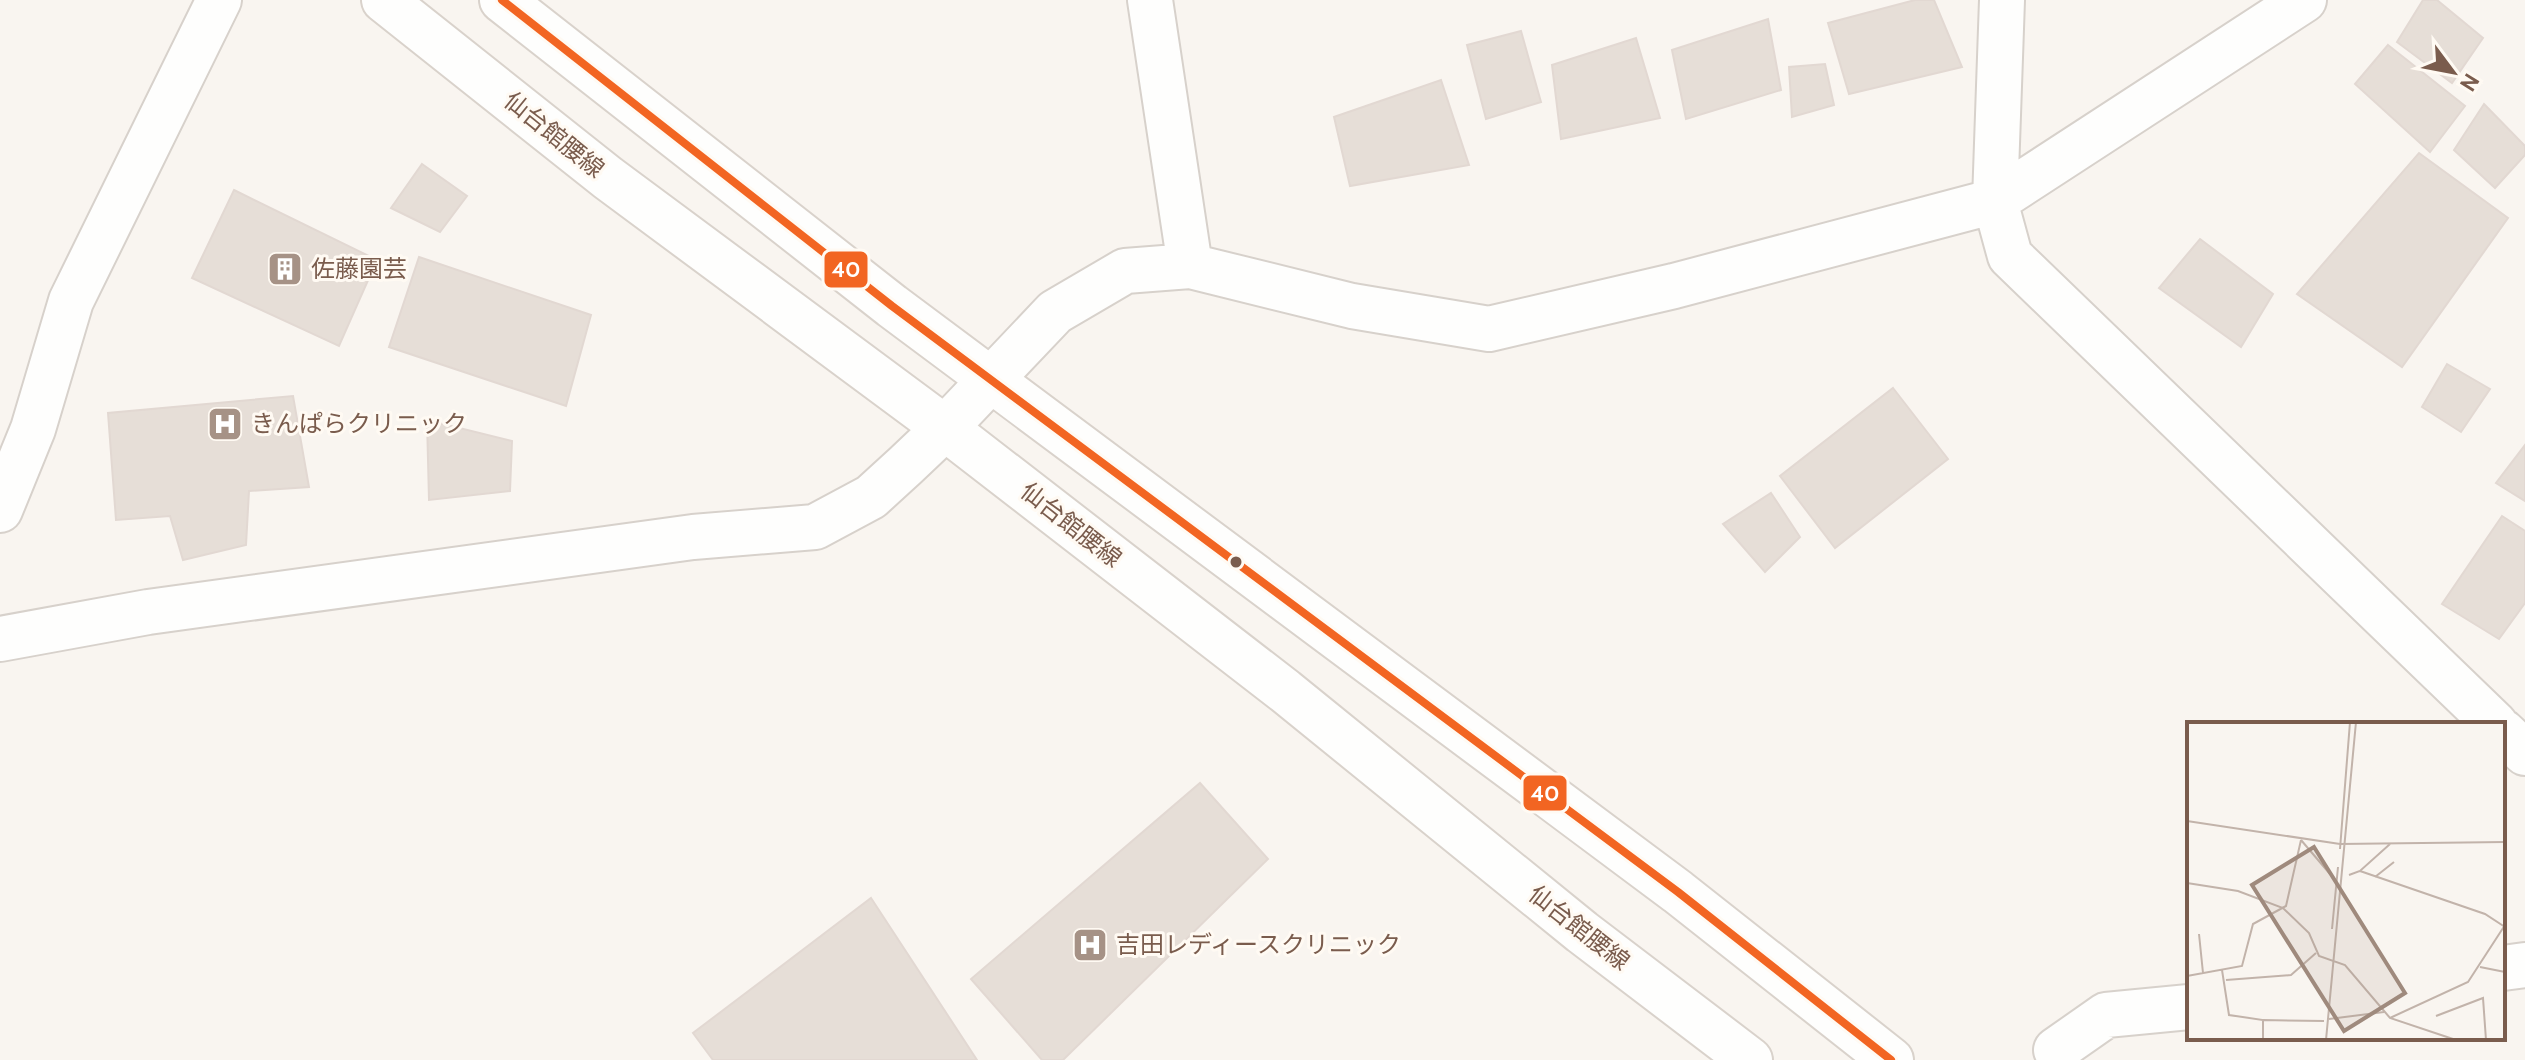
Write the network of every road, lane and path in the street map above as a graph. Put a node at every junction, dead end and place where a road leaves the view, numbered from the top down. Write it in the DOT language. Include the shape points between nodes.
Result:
graph roads {
  1 [pos="219,0"];
  2 [pos="384,0"];
  3 [pos="502,0"];
  4 [pos="1150,0"];
  5 [pos="2002,0"];
  6 [pos="2304,0"];
  7 [pos="1995,201"];
  8 [pos="1190,266"];
  9 [pos="990,378"];
  10 [pos="945,428"];
  11 [pos="0,510"];
  12 [pos="0,639"];
  13 [pos="2493,722"];
  14 [pos="2505,734"];
  15 [pos="2525,753"];
  16 [pos="2525,965"];
  17 [pos="2505,968"];
  18 [pos="2187,1007"];
  19 [pos="2056,1050"];
  20 [pos="1750,1060"];
  21 [pos="1891,1060"];
  1 -- 11 [label="street" via="71,301 33,429"];
  2 -- 10 [label="street, 仙台館腰線" via="608,178"];
  3 -- 9 [label="street"];
  4 -- 8 [label="street"];
  5 -- 7 [label="street"];
  6 -- 7 [label="street"];
  7 -- 8 [label="street" via="1489,329 1352,306"];
  7 -- 13 [label="street" via="2010,256"];
  8 -- 9 [label="street" via="1125,271 1055,312"];
  9 -- 10 [label="street"];
  9 -- 21 [label="street" via="1653,873"];
  10 -- 12 [label="street" via="871,497 815,527 678,539 148,612"];
  10 -- 20 [label="street, 仙台館腰線"];
  14 -- 15 [label="street"];
  16 -- 17 [label="street"];
  18 -- 19 [label="street" via="2106,1015"];
}
